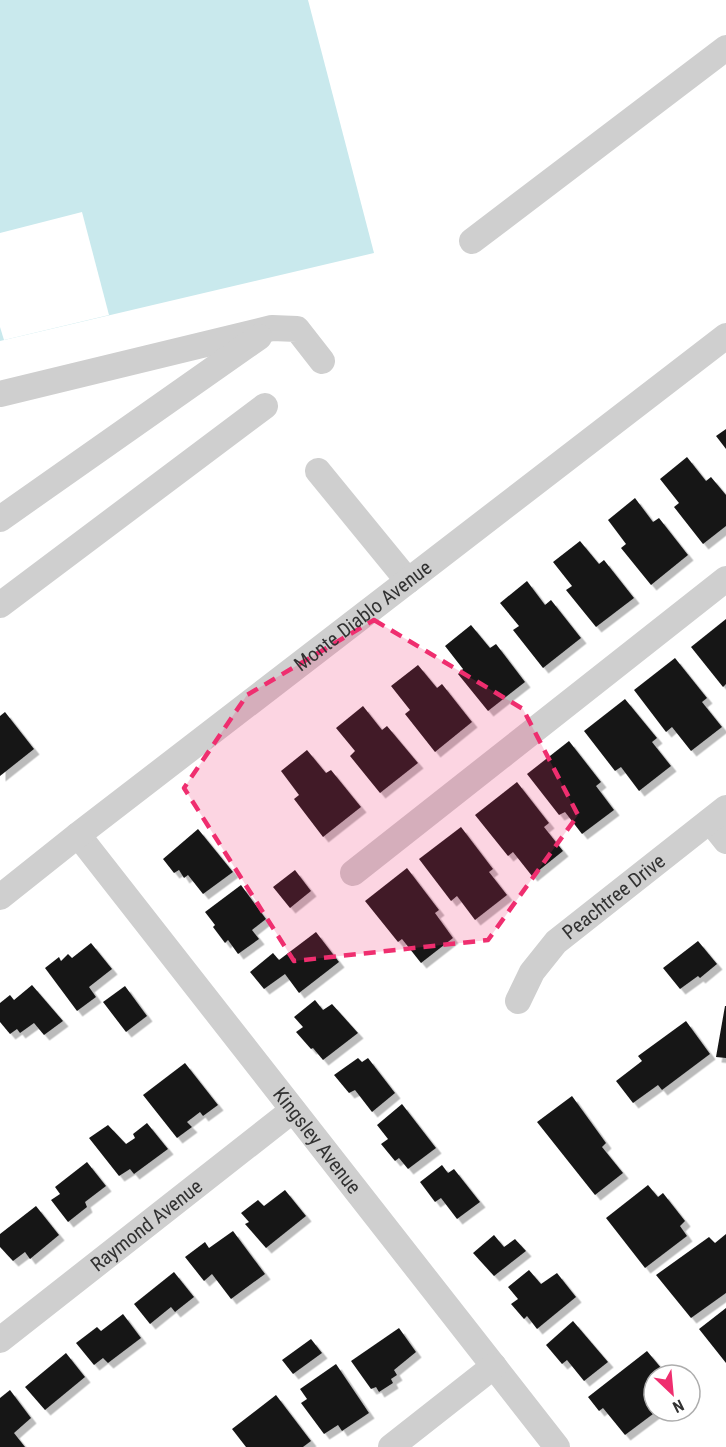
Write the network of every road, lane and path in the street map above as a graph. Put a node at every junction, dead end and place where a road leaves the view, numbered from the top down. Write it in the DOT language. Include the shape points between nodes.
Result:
graph roads {
  1 [pos="726,48"];
  2 [pos="472,241"];
  3 [pos="272,328"];
  4 [pos="726,336"];
  5 [pos="322,361"];
  6 [pos="0,394"];
  7 [pos="265,406"];
  8 [pos="318,471"];
  9 [pos="0,519"];
  10 [pos="726,579"];
  11 [pos="408,581"];
  12 [pos="0,605"];
  13 [pos="718,814"];
  14 [pos="78,835"];
  15 [pos="726,841"];
  16 [pos="353,873"];
  17 [pos="0,897"];
  18 [pos="518,1001"];
  19 [pos="293,1110"];
  20 [pos="0,1340"];
  21 [pos="494,1366"];
  22 [pos="391,1447"];
  23 [pos="557,1447"];
  1 -- 2 [label="street"];
  3 -- 5 [label="street" via="297,329"];
  3 -- 6 [label="street"];
  3 -- 9 [label="street"];
  4 -- 11 [label="street, Monte Diablo Avenue"];
  7 -- 12 [label="street"];
  8 -- 11 [label="street"];
  10 -- 16 [label="street"];
  11 -- 14 [label="street, Monte Diablo Avenue"];
  13 -- 15 [label="street"];
  13 -- 18 [label="street, Peachtree Drive" via="556,942 532,972"];
  14 -- 17 [label="street, Monte Diablo Avenue"];
  14 -- 19 [label="street, Kingsley Avenue"];
  19 -- 20 [label="street, Raymond Avenue"];
  19 -- 21 [label="street, Kingsley Avenue"];
  21 -- 22 [label="street"];
  21 -- 23 [label="street, Kingsley Avenue"];
}
